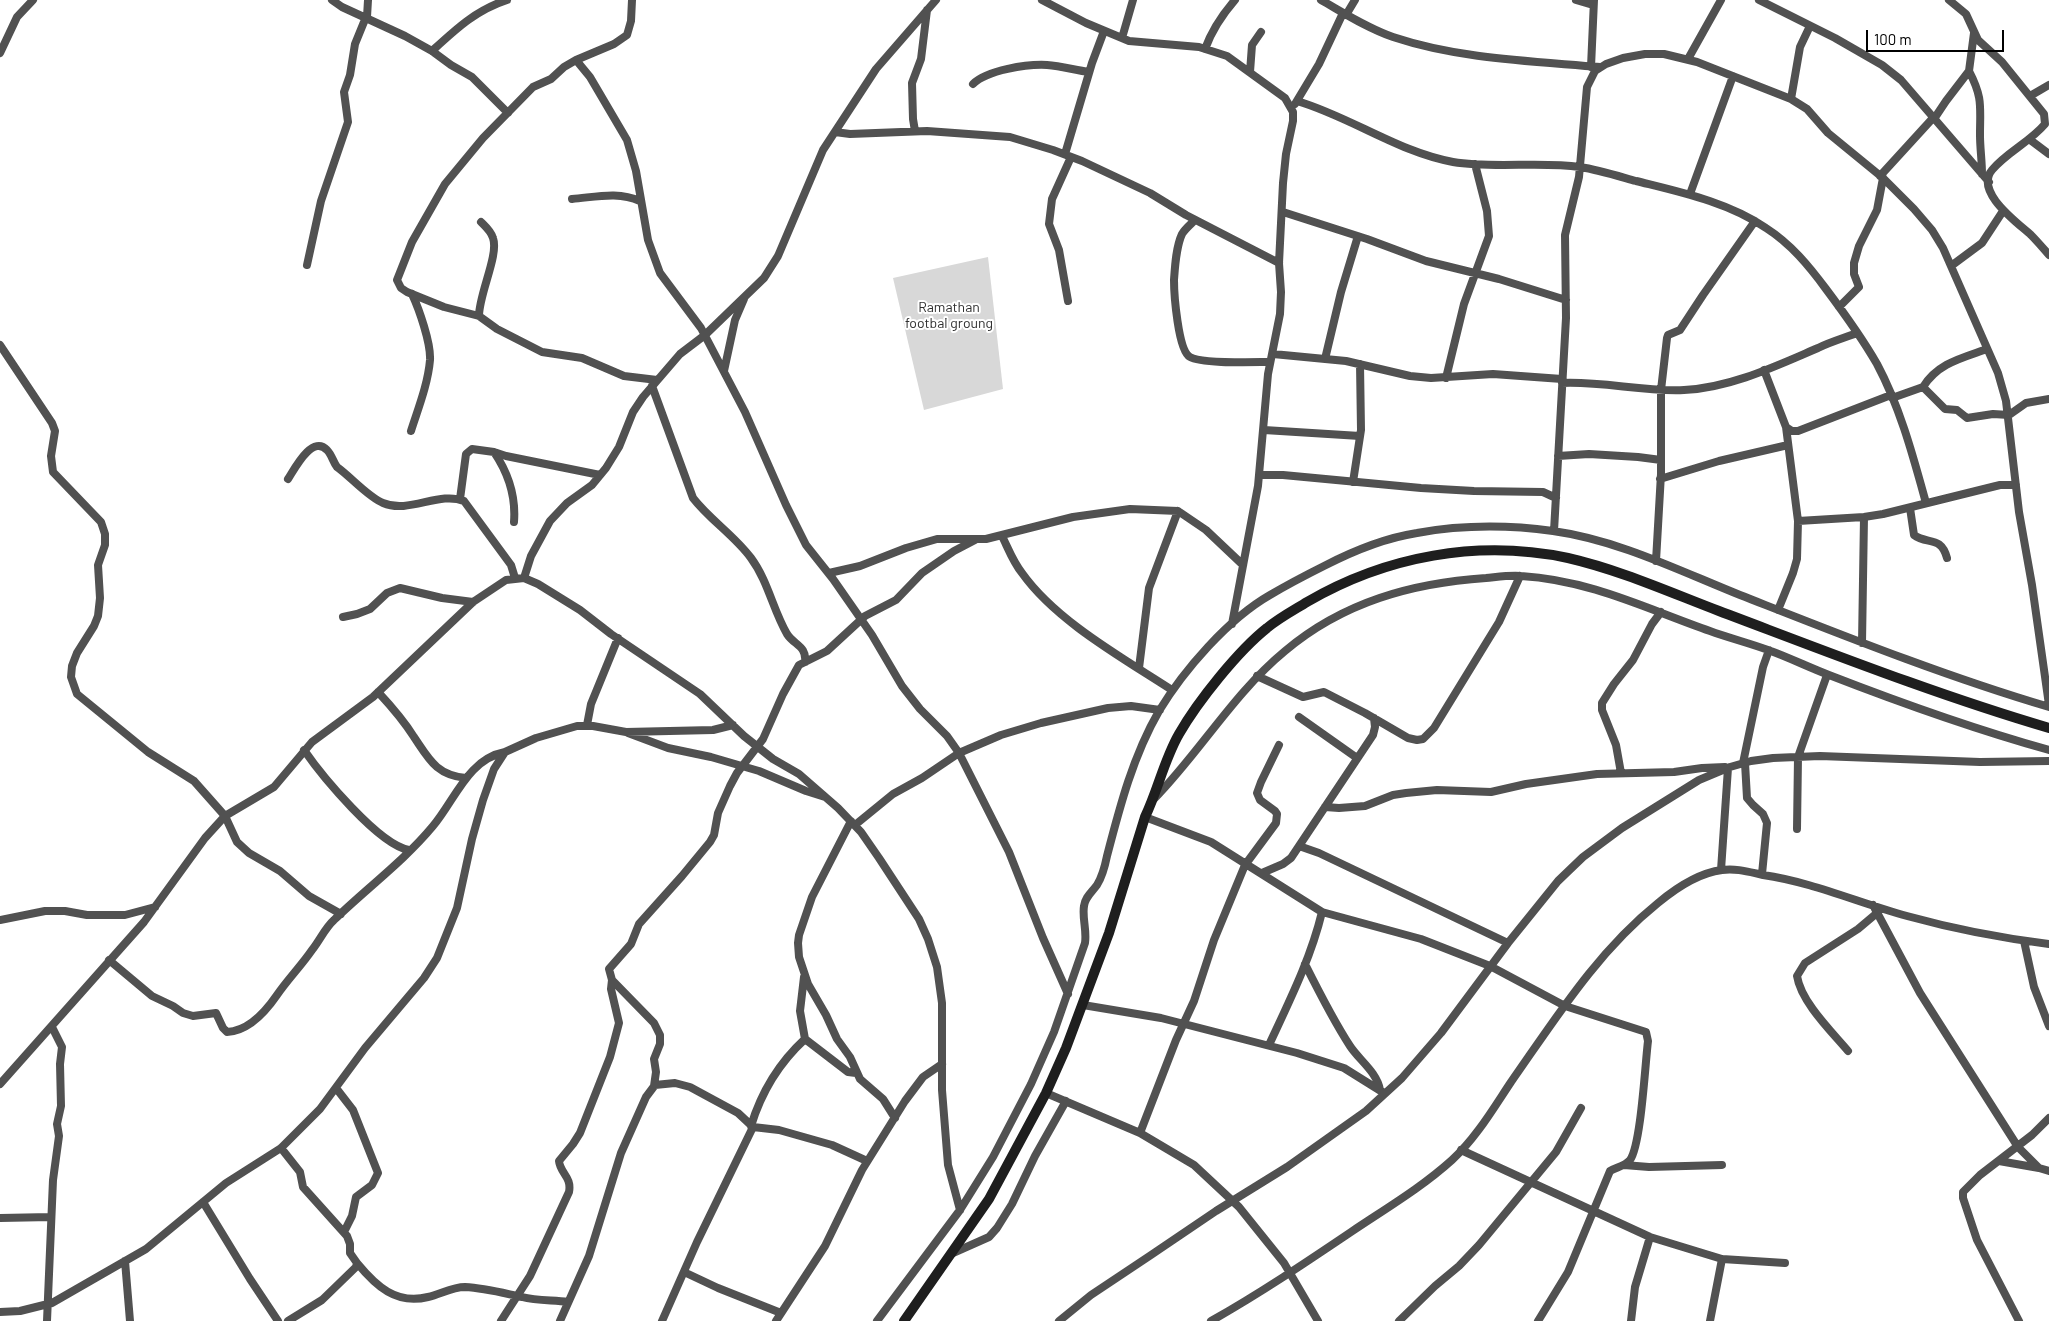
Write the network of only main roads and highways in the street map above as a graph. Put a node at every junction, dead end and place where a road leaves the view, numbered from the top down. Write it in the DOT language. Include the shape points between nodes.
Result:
graph roads {
  1 [pos="2049,728"];
  2 [pos="904,1321"];
  1 -- 2 [label="main road" via="1978,707 1642,581 1568,558 1520,552 1467,551 1427,555 1328,590 1268,627 1241,652 1179,734 1145,817 1119,906 1083,1005 1046,1094 989,1199"];
}
